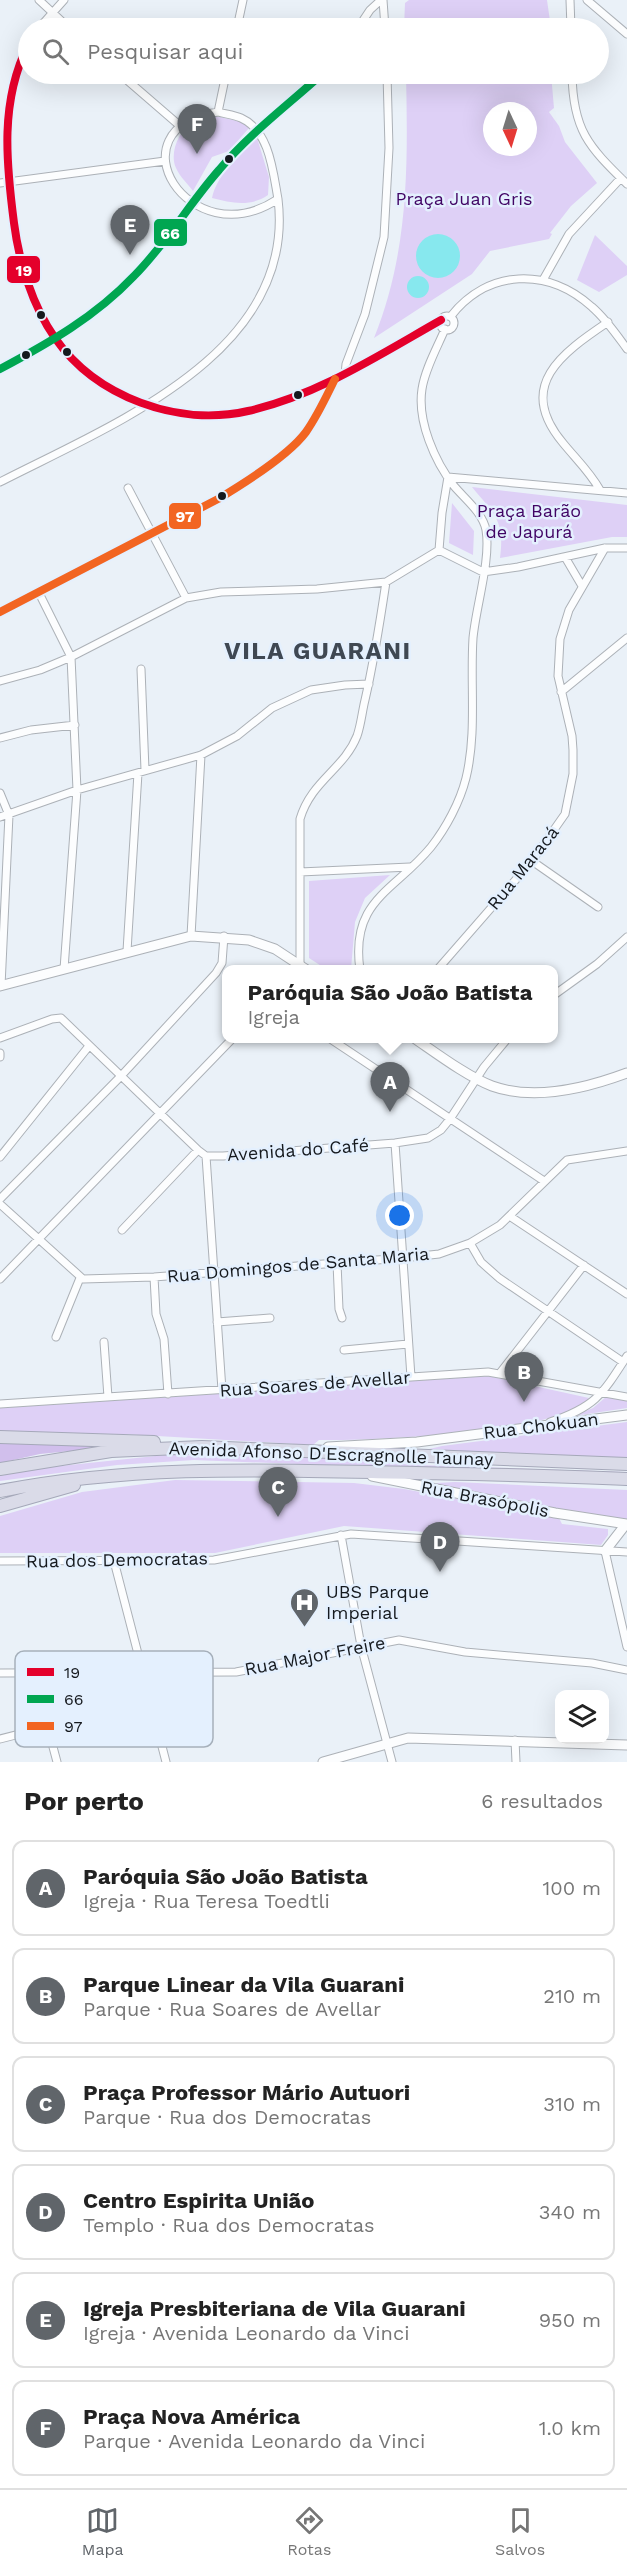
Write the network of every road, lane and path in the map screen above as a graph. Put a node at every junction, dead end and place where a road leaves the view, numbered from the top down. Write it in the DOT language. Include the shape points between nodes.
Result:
graph roads {
  1 [pos="39,0"];
  2 [pos="64,0"];
  3 [pos="243,0"];
  4 [pos="382,0"];
  5 [pos="570,0"];
  6 [pos="587,0"];
  7 [pos="51,12"];
  8 [pos="46,18"];
  9 [pos="58,18"];
  10 [pos="239,18"];
  11 [pos="365,18"];
  12 [pos="384,18"];
  13 [pos="571,18"];
  14 [pos="608,18"];
  15 [pos="609,19"];
  16 [pos="627,34"];
  17 [pos="18,70"];
  18 [pos="132,84"];
  19 [pos="224,84"];
  20 [pos="311,84"];
  21 [pos="387,84"];
  22 [pos="572,84"];
  23 [pos="218,111"];
  24 [pos="179,125"];
  25 [pos="257,131"];
  26 [pos="165,161"];
  27 [pos="624,181"];
  28 [pos="8,182"];
  29 [pos="0,183"];
  30 [pos="278,199"];
  31 [pos="192,204"];
  32 [pos="543,280"];
  33 [pos="451,316"];
  34 [pos="441,320"];
  35 [pos="608,322"];
  36 [pos="445,329"];
  37 [pos="56,340"];
  38 [pos="627,349"];
  39 [pos="0,369"];
  40 [pos="345,374"];
  41 [pos="335,379"];
  42 [pos="148,406"];
  43 [pos="448,477"];
  44 [pos="0,482"];
  45 [pos="128,488"];
  46 [pos="600,490"];
  47 [pos="627,493"];
  48 [pos="152,533"];
  49 [pos="605,548"];
  50 [pos="627,548"];
  51 [pos="439,550"];
  52 [pos="565,557"];
  53 [pos="483,572"];
  54 [pos="386,582"];
  55 [pos="582,586"];
  56 [pos="39,593"];
  57 [pos="186,598"];
  58 [pos="0,600"];
  59 [pos="2,611"];
  60 [pos="627,638"];
  61 [pos="71,657"];
  62 [pos="141,669"];
  63 [pos="0,681"];
  64 [pos="369,684"];
  65 [pos="561,692"];
  66 [pos="75,725"];
  67 [pos="0,738"];
  68 [pos="201,755"];
  69 [pos="141,772"];
  70 [pos="77,790"];
  71 [pos="0,793"];
  72 [pos="9,815"];
  73 [pos="0,817"];
  74 [pos="532,861"];
  75 [pos="410,867"];
  76 [pos="300,872"];
  77 [pos="598,907"];
  78 [pos="192,936"];
  79 [pos="224,936"];
  80 [pos="626,941"];
  81 [pos="127,951"];
  82 [pos="297,965"];
  83 [pos="301,965"];
  84 [pos="360,965"];
  85 [pos="441,965"];
  86 [pos="64,969"];
  87 [pos="1,986"];
  88 [pos="558,992"];
  89 [pos="0,1038"];
  90 [pos="227,1043"];
  91 [pos="336,1043"];
  92 [pos="422,1043"];
  93 [pos="504,1043"];
  94 [pos="89,1046"];
  95 [pos="627,1073"];
  96 [pos="121,1076"];
  97 [pos="477,1077"];
  98 [pos="161,1113"];
  99 [pos="450,1119"];
  100 [pos="395,1143"];
  101 [pos="198,1150"];
  102 [pos="627,1151"];
  103 [pos="206,1156"];
  104 [pos="0,1157"];
  105 [pos="544,1181"];
  106 [pos="0,1199"];
  107 [pos="0,1204"];
  108 [pos="511,1217"];
  109 [pos="122,1230"];
  110 [pos="39,1239"];
  111 [pos="470,1243"];
  112 [pos="403,1258"];
  113 [pos="337,1263"];
  114 [pos="584,1265"];
  115 [pos="213,1272"];
  116 [pos="154,1277"];
  117 [pos="80,1278"];
  118 [pos="0,1279"];
  119 [pos="627,1294"];
  120 [pos="550,1312"];
  121 [pos="270,1318"];
  122 [pos="342,1318"];
  123 [pos="217,1322"];
  124 [pos="56,1337"];
  125 [pos="104,1342"];
  126 [pos="408,1344"];
  127 [pos="344,1350"];
  128 [pos="625,1359"];
  129 [pos="500,1373"];
  130 [pos="411,1377"];
  131 [pos="222,1390"];
  132 [pos="603,1393"];
  133 [pos="168,1394"];
  134 [pos="108,1397"];
  135 [pos="627,1397"];
  136 [pos="0,1404"];
  137 [pos="627,1415"];
  138 [pos="528,1428"];
  139 [pos="0,1437"];
  140 [pos="245,1448"];
  141 [pos="312,1451"];
  142 [pos="627,1464"];
  143 [pos="0,1468"];
  144 [pos="343,1471"];
  145 [pos="95,1477"];
  146 [pos="627,1479"];
  147 [pos="0,1491"];
  148 [pos="0,1506"];
  149 [pos="626,1524"];
  150 [pos="341,1534"];
  151 [pos="604,1551"];
  152 [pos="627,1552"];
  153 [pos="114,1561"];
  154 [pos="0,1562"];
  155 [pos="362,1646"];
  156 [pos="627,1647"];
  157 [pos="136,1651"];
  158 [pos="627,1670"];
  159 [pos="213,1672"];
  160 [pos="0,1673"];
  161 [pos="15,1673"];
  162 [pos="15,1735"];
  163 [pos="0,1739"];
  164 [pos="514,1740"];
  165 [pos="387,1743"];
  166 [pos="627,1745"];
  167 [pos="53,1747"];
  168 [pos="162,1747"];
  169 [pos="57,1762"];
  170 [pos="166,1762"];
  171 [pos="322,1762"];
  172 [pos="392,1762"];
  173 [pos="516,1762"];
  1 -- 7 [label="street"];
  2 -- 7 [label="street"];
  3 -- 10 [label="street"];
  4 -- 11 [label="street"];
  4 -- 12 [label="street"];
  5 -- 13 [label="street"];
  6 -- 14 [label="street"];
  7 -- 8 [label="street"];
  7 -- 9 [label="street"];
  15 -- 16 [label="street"];
  17 -- 28 [label="street" via="5,128"];
  18 -- 24 [label="street"];
  19 -- 23 [label="street"];
  20 -- 25 [label="street"];
  21 -- 40 [label="street" via="389,148 384,237"];
  22 -- 27 [label="street" via="576,120 585,139"];
  23 -- 24 [label="street" via="198,114"];
  23 -- 25 [label="street" via="243,119"];
  24 -- 26 [label="street" via="166,150"];
  25 -- 30 [label="street" via="267,149"];
  25 -- 31 [label="street" via="219,169"];
  26 -- 28 [label="street"];
  26 -- 31 [label="street" via="169,178"];
  27 -- 32 [label="street" via="569,234"];
  28 -- 29 [label="street"];
  28 -- 37 [label="street" via="15,233 32,294"];
  30 -- 31 [label="street" via="249,213 219,213"];
  30 -- 42 [label="street" via="281,220 276,258 257,303 205,362"];
  31 -- 37 [label="street" via="135,275"];
  32 -- 33 [label="street" via="515,279 484,287"];
  32 -- 35 [label="street" via="578,296"];
  33 -- 34 [label="street"];
  33 -- 36 [label="street" via="454,325"];
  34 -- 36 [label="street"];
  34 -- 40 [label="street"];
  35 -- 38 [label="street"];
  35 -- 46 [label="street" via="555,363 543,397 557,435"];
  36 -- 43 [label="street" via="422,389 430,442"];
  37 -- 39 [label="street"];
  37 -- 42 [label="street" via="94,377"];
  40 -- 41 [label="street"];
  41 -- 42 [label="street" via="306,393 246,412 188,414"];
  41 -- 48 [label="street" via="304,434 275,459 228,493"];
  42 -- 44 [label="street"];
  43 -- 46 [label="street"];
  43 -- 51 [label="street"];
  43 -- 53 [label="street" via="484,522 487,548"];
  45 -- 48 [label="street"];
  46 -- 47 [label="street"];
  48 -- 56 [label="street"];
  48 -- 57 [label="street"];
  49 -- 50 [label="street"];
  49 -- 52 [label="street"];
  49 -- 55 [label="street, Rua Maracá"];
  51 -- 53 [label="street"];
  51 -- 54 [label="street"];
  52 -- 53 [label="street"];
  52 -- 55 [label="street"];
  53 -- 75 [label="street" via="473,638 471,751 465,779 458,801 431,847"];
  54 -- 57 [label="street" via="221,592"];
  54 -- 64 [label="street"];
  55 -- 65 [label="street, Rua Maracá" via="560,639"];
  56 -- 59 [label="street"];
  56 -- 61 [label="street"];
  57 -- 61 [label="street"];
  58 -- 59 [label="street"];
  60 -- 65 [label="street"];
  61 -- 63 [label="street"];
  61 -- 66 [label="street"];
  62 -- 69 [label="street"];
  64 -- 68 [label="street" via="324,688 291,698 230,741"];
  64 -- 76 [label="street" via="351,748 314,788 304,805 299,834"];
  65 -- 74 [label="street, Rua Maracá" via="573,743 570,797 565,814"];
  66 -- 67 [label="street"];
  66 -- 70 [label="street"];
  68 -- 69 [label="street"];
  68 -- 78 [label="street"];
  69 -- 70 [label="street"];
  69 -- 81 [label="street"];
  70 -- 72 [label="street"];
  70 -- 86 [label="street"];
  71 -- 72 [label="street"];
  72 -- 73 [label="street"];
  72 -- 87 [label="street"];
  74 -- 77 [label="street"];
  74 -- 85 [label="street, Rua Maracá"];
  75 -- 76 [label="street"];
  75 -- 84 [label="street" via="366,915 358,935"];
  76 -- 83 [label="street"];
  78 -- 79 [label="street"];
  78 -- 81 [label="street"];
  79 -- 82 [label="street" via="274,949"];
  79 -- 96 [label="street" via="220,968"];
  80 -- 88 [label="street"];
  81 -- 86 [label="street"];
  86 -- 87 [label="street"];
  89 -- 94 [label="street, Avenida do Café" via="58,1017"];
  90 -- 98 [label="street"];
  91 -- 99 [label="street"];
  92 -- 97 [label="street"];
  93 -- 97 [label="street, Avenida do Café"];
  94 -- 96 [label="street, Avenida do Café"];
  94 -- 104 [label="street"];
  95 -- 97 [label="street" via="584,1087 539,1091 507,1090"];
  96 -- 98 [label="street, Avenida do Café"];
  96 -- 106 [label="street"];
  97 -- 99 [label="street, Avenida do Café"];
  98 -- 101 [label="street, Avenida do Café"];
  98 -- 110 [label="street"];
  99 -- 100 [label="street, Avenida do Café" via="428,1138"];
  99 -- 105 [label="street"];
  100 -- 103 [label="street, Avenida do Café"];
  100 -- 112 [label="street"];
  101 -- 103 [label="street, Avenida do Café"];
  101 -- 109 [label="street"];
  102 -- 105 [label="street, Rua Domingos de Santa Maria" via="572,1158"];
  103 -- 115 [label="street"];
  105 -- 108 [label="street, Rua Domingos de Santa Maria"];
  107 -- 110 [label="street"];
  108 -- 111 [label="street, Rua Domingos de Santa Maria"];
  108 -- 114 [label="street"];
  110 -- 117 [label="street"];
  110 -- 118 [label="street"];
  111 -- 112 [label="street, Rua Domingos de Santa Maria" via="439,1254"];
  111 -- 120 [label="street" via="489,1270"];
  112 -- 113 [label="street, Rua Domingos de Santa Maria"];
  112 -- 126 [label="street"];
  113 -- 115 [label="street, Rua Domingos de Santa Maria"];
  113 -- 122 [label="street"];
  114 -- 119 [label="street"];
  114 -- 120 [label="street"];
  115 -- 116 [label="street, Rua Domingos de Santa Maria"];
  115 -- 123 [label="street"];
  116 -- 117 [label="street, Rua Domingos de Santa Maria"];
  116 -- 133 [label="street"];
  117 -- 124 [label="street"];
  120 -- 128 [label="street"];
  120 -- 129 [label="street"];
  121 -- 123 [label="street"];
  123 -- 131 [label="street"];
  125 -- 134 [label="street"];
  126 -- 127 [label="street"];
  126 -- 130 [label="street"];
  128 -- 132 [label="street"];
  129 -- 130 [label="street, Rua Soares de Avellar"];
  129 -- 132 [label="street, Rua Soares de Avellar"];
  130 -- 131 [label="street, Rua Soares de Avellar"];
  131 -- 133 [label="street, Rua Soares de Avellar"];
  132 -- 135 [label="street, Rua Soares de Avellar"];
  132 -- 138 [label="street" via="583,1410"];
  133 -- 134 [label="street, Rua Soares de Avellar"];
  134 -- 136 [label="street, Rua Soares de Avellar"];
  137 -- 138 [label="street, Rua Chokuan"];
  138 -- 141 [label="street, Rua Chokuan"];
  139 -- 140 [label="highway"];
  140 -- 141 [label="highway, Avenida Afonso D'Escragnolle Taunay"];
  140 -- 143 [label="highway, Avenida Afonso D'Escragnolle Taunay" via="111,1451"];
  141 -- 142 [label="highway, Avenida Afonso D'Escragnolle Taunay"];
  144 -- 145 [label="highway, Avenida Afonso D'Escragnolle Taunay" via="196,1470"];
  144 -- 146 [label="highway, Avenida Afonso D'Escragnolle Taunay"];
  144 -- 149 [label="street, Rua Brasópolis"];
  145 -- 147 [label="highway, Avenida Afonso D'Escragnolle Taunay"];
  145 -- 148 [label="highway"];
  149 -- 151 [label="street"];
  150 -- 151 [label="street, Rua dos Democratas"];
  150 -- 153 [label="street, Rua dos Democratas" via="214,1560"];
  150 -- 155 [label="street"];
  151 -- 152 [label="street, Rua dos Democratas"];
  151 -- 156 [label="street"];
  153 -- 154 [label="street, Rua dos Democratas"];
  153 -- 157 [label="street"];
  155 -- 158 [label="street, Rua Major Freire" via="404,1640 457,1651 592,1663"];
  155 -- 159 [label="street, Rua Major Freire" via="245,1671"];
  155 -- 165 [label="street"];
  160 -- 161 [label="street, Rua Major Freire"];
  162 -- 163 [label="street"];
  164 -- 165 [label="street" via="422,1738"];
  164 -- 166 [label="street"];
  164 -- 173 [label="street"];
  165 -- 171 [label="street"];
  165 -- 172 [label="street"];
  167 -- 169 [label="street"];
  168 -- 170 [label="street"];
}
